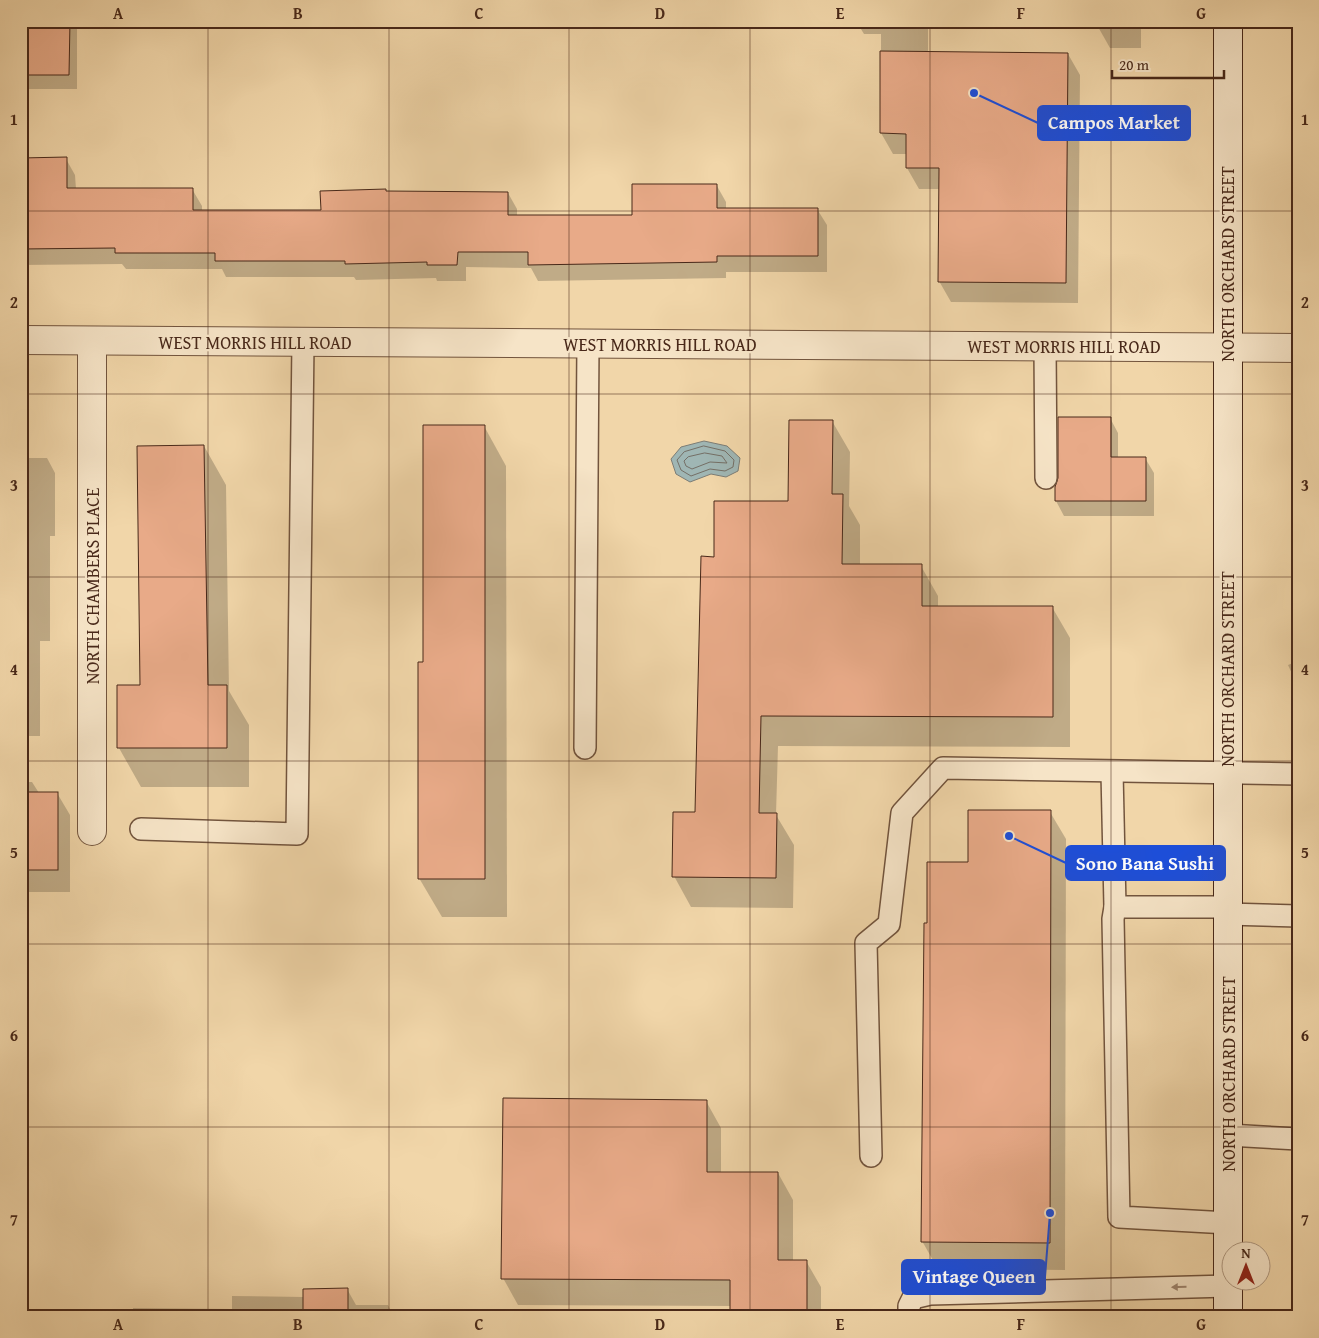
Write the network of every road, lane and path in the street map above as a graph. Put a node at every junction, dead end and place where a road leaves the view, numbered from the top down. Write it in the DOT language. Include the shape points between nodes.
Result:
graph roads {
  1 [pos="1228,21"];
  2 [pos="21,340"];
  3 [pos="92,341"];
  4 [pos="303,342"];
  5 [pos="588,343"];
  6 [pos="1045,346"];
  7 [pos="1226,347"];
  8 [pos="1298,348"];
  9 [pos="1046,478"];
  10 [pos="585,748"];
  11 [pos="1112,772"];
  12 [pos="1227,774"];
  13 [pos="1298,774"];
  14 [pos="141,829"];
  15 [pos="92,831"];
  16 [pos="1115,907"];
  17 [pos="1227,910"];
  18 [pos="1298,916"];
  19 [pos="1228,1135"];
  20 [pos="1298,1139"];
  21 [pos="871,1156"];
  22 [pos="1228,1224"];
  23 [pos="1228,1240"];
  24 [pos="1222,1286"];
  25 [pos="1228,1290"];
  26 [pos="911,1307"];
  27 [pos="1228,1317"];
  1 -- 7 [label="street, NORTH ORCHARD STREET"];
  2 -- 3 [label="street, WEST MORRIS HILL ROAD"];
  3 -- 4 [label="street, WEST MORRIS HILL ROAD"];
  3 -- 15 [label="street, NORTH CHAMBERS PLACE"];
  4 -- 5 [label="street, WEST MORRIS HILL ROAD"];
  4 -- 14 [label="lane" via="297,834"];
  5 -- 6 [label="street, WEST MORRIS HILL ROAD"];
  5 -- 10 [label="lane"];
  6 -- 7 [label="street, WEST MORRIS HILL ROAD"];
  6 -- 9 [label="lane"];
  7 -- 8 [label="street, WEST MORRIS HILL ROAD"];
  7 -- 12 [label="street, NORTH ORCHARD STREET"];
  11 -- 12 [label="lane"];
  11 -- 16 [label="lane"];
  11 -- 21 [label="lane" via="943,768 902,813 889,924 866,943"];
  12 -- 13 [label="lane"];
  12 -- 17 [label="street, NORTH ORCHARD STREET"];
  16 -- 17 [label="lane"];
  16 -- 22 [label="lane" via="1119,1217"];
  17 -- 18 [label="lane"];
  17 -- 19 [label="street, NORTH ORCHARD STREET"];
  19 -- 20 [label="lane"];
  19 -- 22 [label="street, NORTH ORCHARD STREET"];
  22 -- 23 [label="street, NORTH ORCHARD STREET"];
  24 -- 26 [label="lane, one-way" via="930,1294"];
  25 -- 27 [label="street, NORTH ORCHARD STREET"];
}
